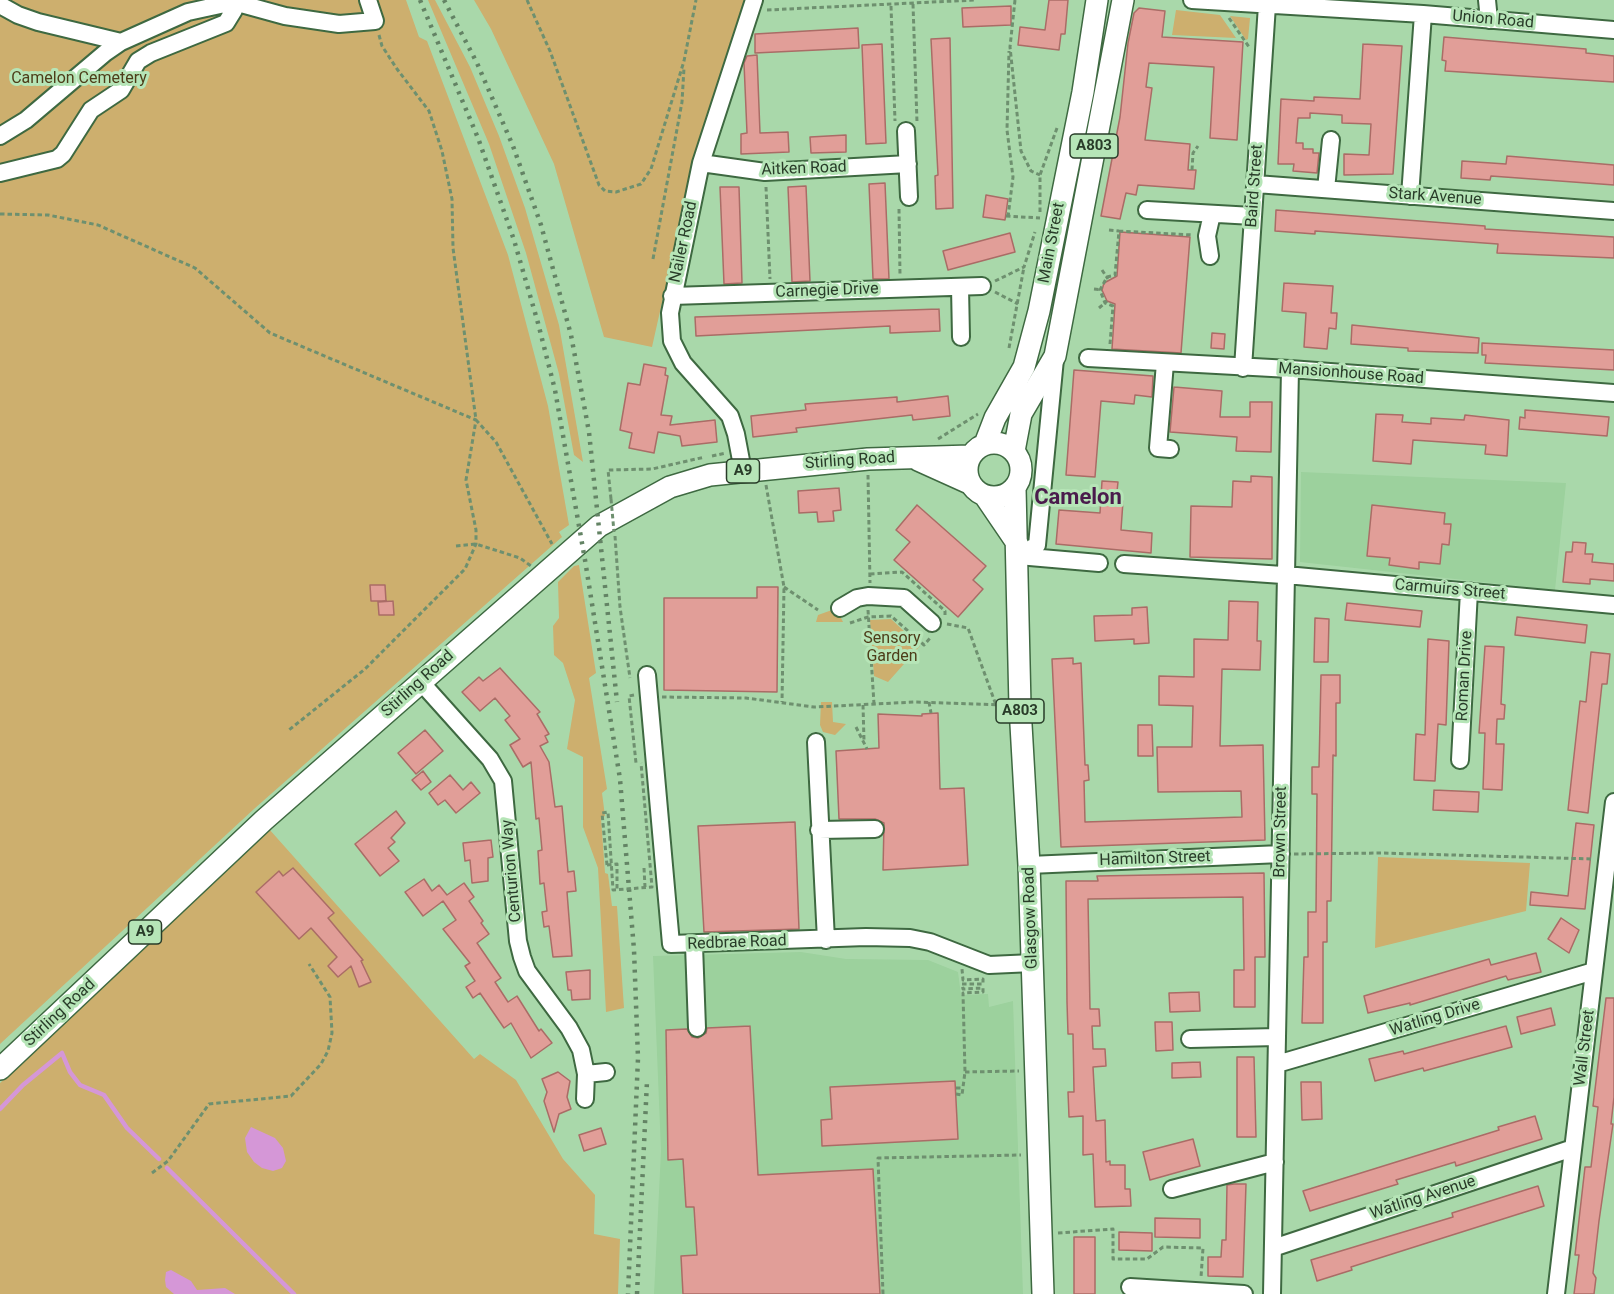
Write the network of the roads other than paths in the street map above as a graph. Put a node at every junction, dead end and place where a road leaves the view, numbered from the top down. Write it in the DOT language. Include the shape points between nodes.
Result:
graph roads {
  1 [pos="368,0"];
  2 [pos="1097,0"];
  3 [pos="1113,0"];
  4 [pos="1123,0"];
  5 [pos="1191,0"];
  6 [pos="1487,0"];
  7 [pos="234,1"];
  8 [pos="1218,1"];
  9 [pos="1267,4"];
  10 [pos="1329,4"];
  11 [pos="4,5"];
  12 [pos="752,5"];
  13 [pos="1423,14"];
  14 [pos="1489,20"];
  15 [pos="1614,30"];
  16 [pos="1092,34"];
  17 [pos="122,42"];
  18 [pos="901,131"];
  19 [pos="0,136"];
  20 [pos="1331,140"];
  21 [pos="701,163"];
  22 [pos="908,164"];
  23 [pos="0,172"];
  24 [pos="1256,184"];
  25 [pos="1326,189"];
  26 [pos="1410,196"];
  27 [pos="909,197"];
  28 [pos="1147,210"];
  29 [pos="1614,211"];
  30 [pos="1212,214"];
  31 [pos="1253,216"];
  32 [pos="1210,256"];
  33 [pos="960,286"];
  34 [pos="982,286"];
  35 [pos="672,296"];
  36 [pos="961,337"];
  37 [pos="1055,356"];
  38 [pos="1088,358"];
  39 [pos="1166,363"];
  40 [pos="1243,368"];
  41 [pos="1290,369"];
  42 [pos="1614,393"];
  43 [pos="1170,449"];
  44 [pos="978,450"];
  45 [pos="1014,451"];
  46 [pos="914,458"];
  47 [pos="753,470"];
  48 [pos="1015,488"];
  49 [pos="977,489"];
  50 [pos="1018,550"];
  51 [pos="1100,563"];
  52 [pos="1124,564"];
  53 [pos="1286,575"];
  54 [pos="1469,591"];
  55 [pos="1614,605"];
  56 [pos="840,608"];
  57 [pos="932,623"];
  58 [pos="647,675"];
  59 [pos="420,681"];
  60 [pos="816,742"];
  61 [pos="1460,760"];
  62 [pos="1614,802"];
  63 [pos="875,829"];
  64 [pos="819,830"];
  65 [pos="1281,854"];
  66 [pos="1029,865"];
  67 [pos="826,940"];
  68 [pos="694,945"];
  69 [pos="1033,963"];
  70 [pos="1594,971"];
  71 [pos="697,1028"];
  72 [pos="1277,1037"];
  73 [pos="1190,1039"];
  74 [pos="1276,1064"];
  75 [pos="0,1069"];
  76 [pos="606,1072"];
  77 [pos="586,1074"];
  78 [pos="585,1099"];
  79 [pos="1573,1148"];
  80 [pos="1275,1162"];
  81 [pos="1172,1189"];
  82 [pos="1273,1248"];
  83 [pos="1130,1287"];
  84 [pos="1043,1294"];
  85 [pos="1245,1294"];
  86 [pos="1272,1294"];
  87 [pos="1556,1294"];
  1 -- 7 [label="street" via="375,21 339,24 285,16"];
  2 -- 16 [label="main road, Main Street / A803"];
  3 -- 16 [label="main road, Main Street / A803" via="1105,4"];
  4 -- 37 [label="main road, Main Street / A803"];
  5 -- 8 [label="street, Union Road"];
  6 -- 14 [label="street"];
  7 -- 17 [label="street" via="188,12"];
  7 -- 23 [label="street" via="234,10 226,23 138,61 121,90 91,110 57,159"];
  8 -- 9 [label="street, Union Road"];
  9 -- 10 [label="street, Union Road"];
  9 -- 24 [label="street, Baird Street"];
  10 -- 13 [label="street, Union Road"];
  11 -- 17 [label="street" via="38,22"];
  12 -- 21 [label="street, Nailer Road"];
  13 -- 14 [label="street, Union Road"];
  13 -- 26 [label="street"];
  14 -- 15 [label="street, Union Road"];
  16 -- 44 [label="main road, Main Street / A803" via="1048,219 1039,311 1024,367"];
  17 -- 19 [label="street" via="26,120"];
  18 -- 22 [label="street"];
  20 -- 25 [label="street"];
  21 -- 22 [label="street, Aitken Road" via="765,172"];
  21 -- 35 [label="street, Nailer Road"];
  22 -- 27 [label="street"];
  24 -- 25 [label="street, Stark Avenue"];
  24 -- 31 [label="street, Baird Street"];
  25 -- 26 [label="street, Stark Avenue"];
  26 -- 29 [label="street, Stark Avenue"];
  28 -- 30 [label="street"];
  30 -- 31 [label="street"];
  30 -- 32 [label="street" via="1207,236"];
  31 -- 40 [label="street, Baird Street"];
  33 -- 34 [label="street, Carnegie Drive"];
  33 -- 35 [label="street, Carnegie Drive"];
  33 -- 36 [label="street"];
  35 -- 47 [label="street, Nailer Road" via="672,341 683,363 730,416 740,450"];
  37 -- 45 [label="main road, Main Street / A803" via="1021,414"];
  37 -- 50 [label="street, Main Street" via="1037,545"];
  38 -- 39 [label="street, Mansionhouse Road"];
  39 -- 40 [label="street, Mansionhouse Road"];
  39 -- 43 [label="street" via="1158,448"];
  40 -- 41 [label="street, Mansionhouse Road"];
  41 -- 42 [label="street, Mansionhouse Road"];
  41 -- 53 [label="street, Brown Street"];
  44 -- 45 [label="main road" via="1001,443"];
  44 -- 46 [label="main road, Stirling Road / A9"];
  44 -- 49 [label="main road" via="967,464"];
  45 -- 48 [label="main road" via="1021,465"];
  46 -- 47 [label="main road, Stirling Road / A9"];
  46 -- 49 [label="main road, Stirling Road / A9"];
  47 -- 59 [label="main road, Stirling Road / A9" via="710,475 670,487 599,526"];
  48 -- 49 [label="main road" via="1001,497"];
  48 -- 50 [label="main road, Glasgow Road / A803"];
  49 -- 50 [label="main road"];
  50 -- 51 [label="street"];
  50 -- 66 [label="main road, Glasgow Road / A803" via="1020,706"];
  52 -- 53 [label="street, Carmuirs Street"];
  53 -- 54 [label="street, Carmuirs Street"];
  53 -- 65 [label="street, Brown Street"];
  54 -- 55 [label="street, Carmuirs Street"];
  54 -- 61 [label="street, Roman Drive"];
  56 -- 57 [label="street" via="868,596 904,598"];
  58 -- 68 [label="street, Redbrae Road" via="641,695 671,944"];
  59 -- 75 [label="main road, Stirling Road / A9" via="264,820"];
  59 -- 77 [label="street, Centurion Way" via="490,759 503,781 522,957 536,984 569,1028 581,1050"];
  60 -- 64 [label="street"];
  62 -- 70 [label="street, Wall Street"];
  63 -- 64 [label="street"];
  64 -- 67 [label="street"];
  65 -- 66 [label="street, Hamilton Street"];
  65 -- 72 [label="street, Brown Street"];
  66 -- 69 [label="main road, Glasgow Road / A803"];
  67 -- 68 [label="street, Redbrae Road"];
  67 -- 69 [label="street, Redbrae Road" via="910,938 989,965"];
  68 -- 71 [label="street"];
  69 -- 84 [label="main road, Glasgow Road / A803"];
  70 -- 74 [label="street, Watling Drive"];
  70 -- 79 [label="street, Wall Street"];
  72 -- 73 [label="street"];
  72 -- 74 [label="street, Brown Street"];
  74 -- 80 [label="street, Brown Street"];
  76 -- 77 [label="street"];
  77 -- 78 [label="street, Centurion Way"];
  79 -- 82 [label="street, Watling Avenue"];
  79 -- 87 [label="street, Wall Street"];
  80 -- 81 [label="street"];
  80 -- 82 [label="street, Brown Street"];
  82 -- 86 [label="street, Brown Street"];
  83 -- 85 [label="street"];
}
